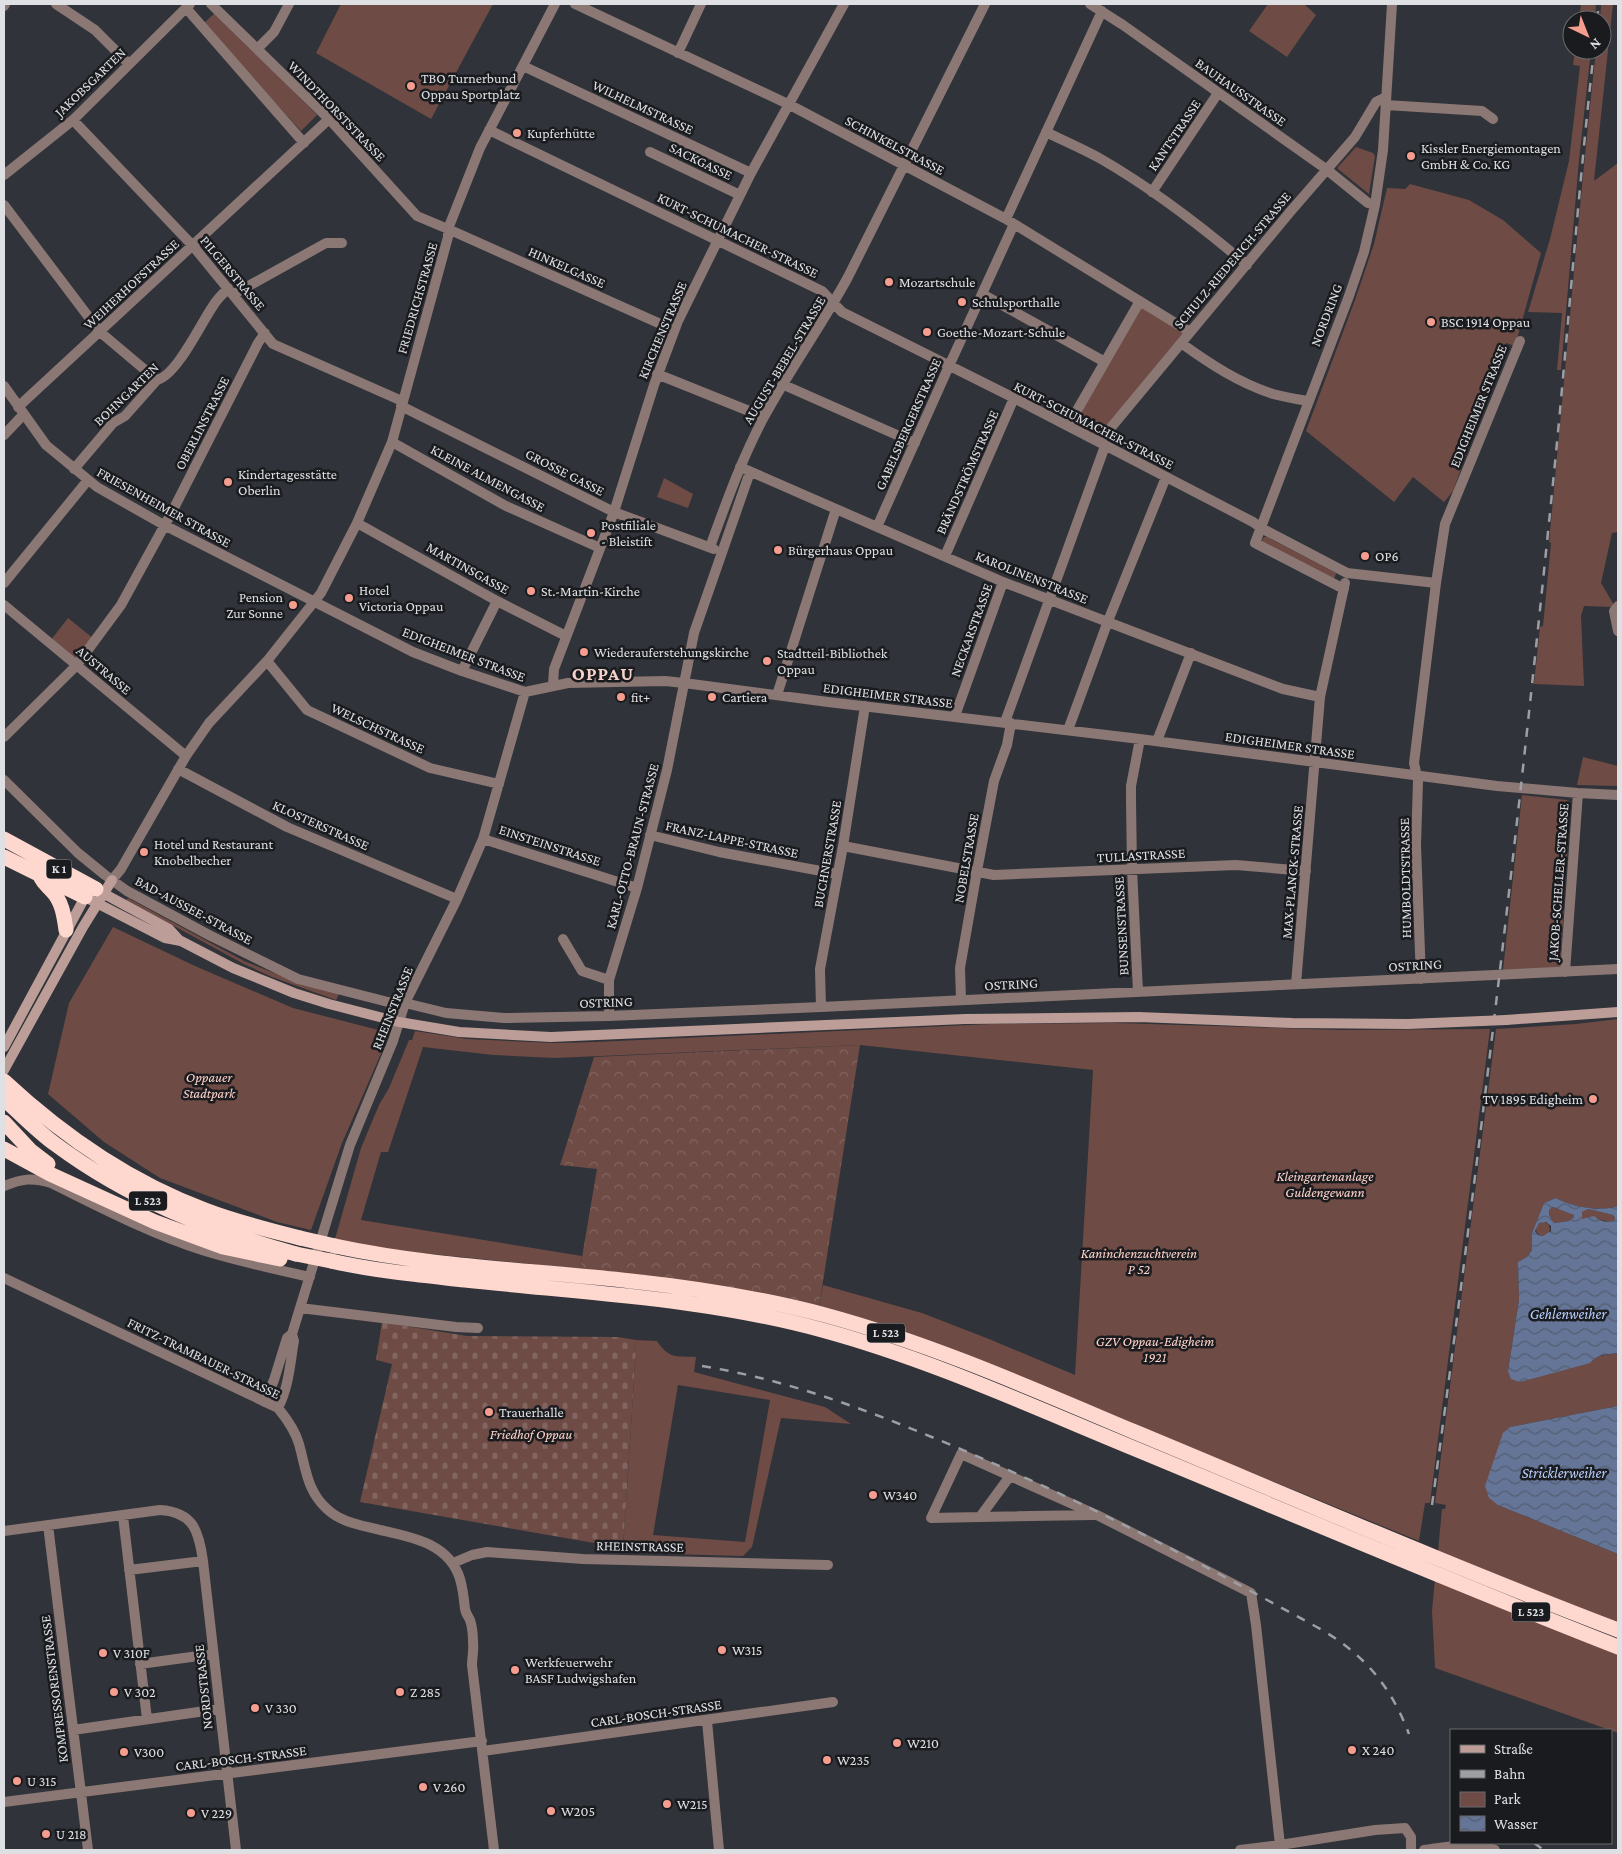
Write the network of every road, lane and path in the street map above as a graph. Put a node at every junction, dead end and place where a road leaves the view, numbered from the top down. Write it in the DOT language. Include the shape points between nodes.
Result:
graph roads {
  1 [pos="56,4"];
  2 [pos="211,4"];
  3 [pos="289,4"];
  4 [pos="555,4"];
  5 [pos="575,4"];
  6 [pos="701,4"];
  7 [pos="844,4"];
  8 [pos="985,4"];
  9 [pos="1090,4"];
  10 [pos="1392,4"];
  11 [pos="188,6"];
  12 [pos="1102,12"];
  13 [pos="257,49"];
  14 [pos="678,52"];
  15 [pos="129,64"];
  16 [pos="523,66"];
  17 [pos="1218,92"];
  18 [pos="1386,101"];
  19 [pos="790,105"];
  20 [pos="1493,118"];
  21 [pos="330,119"];
  22 [pos="73,120"];
  23 [pos="489,130"];
  24 [pos="1046,132"];
  25 [pos="304,143"];
  26 [pos="650,152"];
  27 [pos="903,165"];
  28 [pos="1326,169"];
  29 [pos="751,173"];
  30 [pos="4,175"];
  31 [pos="1152,192"];
  32 [pos="740,195"];
  33 [pos="1375,204"];
  34 [pos="4,205"];
  35 [pos="1010,222"];
  36 [pos="448,229"];
  37 [pos="718,240"];
  38 [pos="342,243"];
  39 [pos="192,246"];
  40 [pos="1247,265"];
  41 [pos="231,291"];
  42 [pos="982,294"];
  43 [pos="1140,301"];
  44 [pos="834,304"];
  45 [pos="674,330"];
  46 [pos="100,332"];
  47 [pos="1190,332"];
  48 [pos="264,333"];
  49 [pos="1520,341"];
  50 [pos="1181,344"];
  51 [pos="1105,362"];
  52 [pos="948,366"];
  53 [pos="657,374"];
  54 [pos="156,380"];
  55 [pos="784,385"];
  56 [pos="4,386"];
  57 [pos="1014,398"];
  58 [pos="1308,401"];
  59 [pos="401,403"];
  60 [pos="21,411"];
  61 [pos="764,417"];
  62 [pos="1068,426"];
  63 [pos="4,435"];
  64 [pos="392,442"];
  65 [pos="915,443"];
  66 [pos="1102,444"];
  67 [pos="740,467"];
  68 [pos="74,468"];
  69 [pos="750,472"];
  70 [pos="1166,477"];
  71 [pos="88,480"];
  72 [pos="836,510"];
  73 [pos="614,512"];
  74 [pos="357,523"];
  75 [pos="164,526"];
  76 [pos="877,527"];
  77 [pos="1261,528"];
  78 [pos="710,547"];
  79 [pos="600,548"];
  80 [pos="722,552"];
  81 [pos="945,556"];
  82 [pos="1347,573"];
  83 [pos="1003,582"];
  84 [pos="4,584"];
  85 [pos="1436,584"];
  86 [pos="1344,589"];
  87 [pos="497,600"];
  88 [pos="1050,600"];
  89 [pos="313,603"];
  90 [pos="4,605"];
  91 [pos="1618,606"];
  92 [pos="1108,621"];
  93 [pos="1618,632"];
  94 [pos="566,636"];
  95 [pos="1191,653"];
  96 [pos="267,661"];
  97 [pos="76,666"];
  98 [pos="462,671"];
  99 [pos="684,682"];
  100 [pos="553,686"];
  101 [pos="525,692"];
  102 [pos="777,696"];
  103 [pos="1320,697"];
  104 [pos="865,706"];
  105 [pos="955,716"];
  106 [pos="1008,722"];
  107 [pos="1068,730"];
  108 [pos="4,737"];
  109 [pos="1140,739"];
  110 [pos="1157,741"];
  111 [pos="186,756"];
  112 [pos="1314,762"];
  113 [pos="178,769"];
  114 [pos="1416,776"];
  115 [pos="4,780"];
  116 [pos="499,784"];
  117 [pos="1578,793"];
  118 [pos="1618,795"];
  119 [pos="650,835"];
  120 [pos="4,839"];
  121 [pos="483,839"];
  122 [pos="843,846"];
  123 [pos="4,857"];
  124 [pos="1132,870"];
  125 [pos="1306,871"];
  126 [pos="977,872"];
  127 [pos="837,874"];
  128 [pos="39,875"];
  129 [pos="112,880"];
  130 [pos="638,888"];
  131 [pos="95,896"];
  132 [pos="457,899"];
  133 [pos="66,930"];
  134 [pos="564,939"];
  135 [pos="1618,970"];
  136 [pos="1565,972"];
  137 [pos="1422,979"];
  138 [pos="609,980"];
  139 [pos="1296,984"];
  140 [pos="1138,992"];
  141 [pos="961,1000"];
  142 [pos="405,1003"];
  143 [pos="821,1007"];
  144 [pos="1618,1012"];
  145 [pos="609,1016"];
  146 [pos="399,1022"];
  147 [pos="4,1047"];
  148 [pos="4,1070"];
  149 [pos="4,1081"];
  150 [pos="4,1099"];
  151 [pos="23,1107"];
  152 [pos="4,1122"];
  153 [pos="4,1140"];
  154 [pos="4,1149"];
  155 [pos="31,1151"];
  156 [pos="75,1185"];
  157 [pos="4,1186"];
  158 [pos="295,1258"];
  159 [pos="310,1277"];
  160 [pos="4,1278"];
  161 [pos="300,1308"];
  162 [pos="478,1328"];
  163 [pos="292,1334"];
  164 [pos="265,1402"];
  165 [pos="278,1408"];
  166 [pos="1010,1476"];
  167 [pos="1097,1515"];
  168 [pos="123,1516"];
  169 [pos="980,1517"];
  170 [pos="48,1525"];
  171 [pos="4,1531"];
  172 [pos="203,1561"];
  173 [pos="453,1564"];
  174 [pos="828,1564"];
  175 [pos="129,1570"];
  176 [pos="1618,1630"];
  177 [pos="1618,1647"];
  178 [pos="213,1654"];
  179 [pos="140,1664"];
  180 [pos="833,1702"];
  181 [pos="219,1708"];
  182 [pos="147,1719"];
  183 [pos="707,1721"];
  184 [pos="73,1730"];
  185 [pos="482,1746"];
  186 [pos="226,1773"];
  187 [pos="80,1792"];
  188 [pos="4,1802"];
  189 [pos="1280,1845"];
  190 [pos="88,1850"];
  191 [pos="236,1850"];
  192 [pos="494,1850"];
  193 [pos="719,1850"];
  194 [pos="1240,1850"];
  195 [pos="1411,1850"];
  196 [pos="1424,1850"];
  197 [pos="1495,1850"];
  1 -- 15 [label="street" via="95,30"];
  2 -- 13 [label="street, WINDTHORSTSTRASSE"];
  3 -- 13 [label="street" via="274,32"];
  4 -- 16 [label="street, FRIEDRICHSTRASSE"];
  5 -- 14 [label="street, SCHINKELSTRASSE"];
  6 -- 14 [label="street"];
  7 -- 19 [label="street, KIRCHENSTRASSE"];
  8 -- 27 [label="street, AUGUST-BEBEL-STRASSE"];
  9 -- 12 [label="street, BAUHAUSSTRASSE"];
  10 -- 18 [label="street, NORDRING"];
  11 -- 15 [label="street, JAKOBSGARTEN"];
  11 -- 25 [label="street"];
  12 -- 17 [label="street, BAUHAUSSTRASSE"];
  12 -- 24 [label="street, GABELSBERGERSTRASSE"];
  13 -- 21 [label="street, WINDTHORSTSTRASSE"];
  14 -- 19 [label="street, SCHINKELSTRASSE"];
  15 -- 22 [label="street, JAKOBSGARTEN"];
  16 -- 23 [label="street, FRIEDRICHSTRASSE"];
  16 -- 29 [label="street, WILHELMSTRASSE"];
  17 -- 28 [label="street, BAUHAUSSTRASSE"];
  17 -- 31 [label="street, KANTSTRASSE"];
  18 -- 20 [label="street" via="1482,111"];
  18 -- 28 [label="street, SCHULZ-RIEDERICH-STRASSE" via="1376,102 1355,137"];
  18 -- 33 [label="street, NORDRING"];
  19 -- 27 [label="street, SCHINKELSTRASSE"];
  19 -- 29 [label="street, KIRCHENSTRASSE"];
  21 -- 25 [label="street, WEIHERHOFSTRASSE"];
  21 -- 36 [label="street, WINDTHORSTSTRASSE" via="417,216"];
  22 -- 30 [label="street, JAKOBSGARTEN"];
  22 -- 39 [label="street, PILGERSTRASSE"];
  23 -- 36 [label="street, FRIEDRICHSTRASSE"];
  23 -- 37 [label="street, KURT-SCHUMACHER-STRASSE"];
  24 -- 31 [label="street" via="1100,158"];
  24 -- 35 [label="street, GABELSBERGERSTRASSE"];
  25 -- 39 [label="street, WEIHERHOFSTRASSE"];
  26 -- 32 [label="street, SACKGASSE"];
  27 -- 35 [label="street, SCHINKELSTRASSE"];
  27 -- 44 [label="street, AUGUST-BEBEL-STRASSE"];
  28 -- 33 [label="street, BAUHAUSSTRASSE" via="1368,203"];
  28 -- 40 [label="street, SCHULZ-RIEDERICH-STRASSE"];
  29 -- 32 [label="street, KIRCHENSTRASSE"];
  31 -- 40 [label="street"];
  32 -- 37 [label="street, KIRCHENSTRASSE"];
  33 -- 58 [label="street, NORDRING" via="1364,252"];
  34 -- 46 [label="street"];
  35 -- 42 [label="street, GABELSBERGERSTRASSE"];
  35 -- 43 [label="street, SCHINKELSTRASSE"];
  36 -- 45 [label="street, HINKELGASSE"];
  36 -- 59 [label="street, FRIEDRICHSTRASSE"];
  37 -- 44 [label="street, KURT-SCHUMACHER-STRASSE" via="822,291"];
  37 -- 45 [label="street, KIRCHENSTRASSE"];
  38 -- 41 [label="street" via="326,243"];
  39 -- 41 [label="street, PILGERSTRASSE"];
  39 -- 46 [label="street, WEIHERHOFSTRASSE"];
  40 -- 47 [label="street, SCHULZ-RIEDERICH-STRASSE"];
  41 -- 48 [label="street, PILGERSTRASSE"];
  41 -- 54 [label="street, BOHNGARTEN" via="213,305 181,357 163,378"];
  42 -- 51 [label="street"];
  42 -- 52 [label="street, GABELSBERGERSTRASSE"];
  43 -- 47 [label="street, SCHINKELSTRASSE"];
  43 -- 51 [label="street"];
  44 -- 52 [label="street, KURT-SCHUMACHER-STRASSE" via="842,312"];
  44 -- 55 [label="street, AUGUST-BEBEL-STRASSE"];
  45 -- 53 [label="street, KIRCHENSTRASSE"];
  46 -- 54 [label="street"];
  46 -- 60 [label="street, WEIHERHOFSTRASSE"];
  47 -- 50 [label="street, SCHULZ-RIEDERICH-STRASSE"];
  48 -- 59 [label="street, PILGERSTRASSE" via="273,344"];
  48 -- 75 [label="street, OBERLINSTRASSE"];
  49 -- 85 [label="street, EDIGHEIMER STRASSE" via="1445,524"];
  50 -- 58 [label="street" via="1241,382 1274,394"];
  50 -- 66 [label="street, SCHULZ-RIEDERICH-STRASSE"];
  51 -- 62 [label="street"];
  52 -- 57 [label="street, KURT-SCHUMACHER-STRASSE"];
  52 -- 65 [label="street, GABELSBERGERSTRASSE"];
  53 -- 61 [label="street"];
  53 -- 73 [label="street, KIRCHENSTRASSE"];
  54 -- 68 [label="street, BOHNGARTEN" via="125,416 113,422"];
  55 -- 61 [label="street, AUGUST-BEBEL-STRASSE"];
  55 -- 65 [label="street"];
  56 -- 60 [label="street, FRIESENHEIMER STRASSE"];
  57 -- 62 [label="street, KURT-SCHUMACHER-STRASSE"];
  57 -- 81 [label="street, BRÄNDSTRÖMSTRASSE"];
  58 -- 77 [label="street, NORDRING"];
  59 -- 64 [label="street, FRIEDRICHSTRASSE"];
  59 -- 73 [label="street, GROSSE GASSE"];
  60 -- 63 [label="street, WEIHERHOFSTRASSE"];
  60 -- 68 [label="street, FRIESENHEIMER STRASSE" via="46,445"];
  61 -- 67 [label="street, AUGUST-BEBEL-STRASSE"];
  62 -- 66 [label="street, KURT-SCHUMACHER-STRASSE"];
  64 -- 74 [label="street, FRIEDRICHSTRASSE"];
  64 -- 79 [label="street, KLEINE ALMENGASSE" via="506,506"];
  65 -- 76 [label="street, GABELSBERGERSTRASSE"];
  66 -- 70 [label="street, KURT-SCHUMACHER-STRASSE"];
  66 -- 88 [label="street, SCHULZ-RIEDERICH-STRASSE"];
  67 -- 69 [label="street, KAROLINENSTRASSE"];
  67 -- 78 [label="street, AUGUST-BEBEL-STRASSE"];
  68 -- 71 [label="street, FRIESENHEIMER STRASSE"];
  69 -- 72 [label="street, KAROLINENSTRASSE"];
  69 -- 80 [label="street"];
  70 -- 77 [label="street, KURT-SCHUMACHER-STRASSE"];
  70 -- 92 [label="street"];
  71 -- 75 [label="street, FRIESENHEIMER STRASSE"];
  71 -- 84 [label="street"];
  72 -- 76 [label="street, KAROLINENSTRASSE"];
  72 -- 102 [label="street"];
  73 -- 78 [label="street, GROSSE GASSE"];
  73 -- 79 [label="street, KIRCHENSTRASSE"];
  74 -- 87 [label="street, MARTINSGASSE"];
  74 -- 89 [label="street, FRIEDRICHSTRASSE"];
  75 -- 89 [label="street, FRIESENHEIMER STRASSE"];
  75 -- 97 [label="street, OBERLINSTRASSE" via="121,605"];
  76 -- 81 [label="street, KAROLINENSTRASSE"];
  77 -- 82 [label="street, KURT-SCHUMACHER-STRASSE"];
  77 -- 86 [label="street" via="1255,543"];
  78 -- 80 [label="street, GROSSE GASSE"];
  79 -- 94 [label="street, KIRCHENSTRASSE"];
  80 -- 99 [label="street" via="694,633"];
  81 -- 83 [label="street, KAROLINENSTRASSE"];
  82 -- 85 [label="street, KURT-SCHUMACHER-STRASSE"];
  82 -- 86 [label="street"];
  83 -- 88 [label="street, KAROLINENSTRASSE"];
  83 -- 105 [label="street, NECKARSTRASSE"];
  85 -- 114 [label="street, EDIGHEIMER STRASSE" via="1414,763"];
  86 -- 103 [label="street"];
  87 -- 94 [label="street, MARTINSGASSE"];
  87 -- 98 [label="street"];
  88 -- 92 [label="street, KAROLINENSTRASSE"];
  88 -- 106 [label="street, NOBELSTRASSE"];
  89 -- 96 [label="street, FRIEDRICHSTRASSE"];
  89 -- 98 [label="street, EDIGHEIMER STRASSE" via="413,652"];
  90 -- 97 [label="street, AUSTRASSE"];
  91 -- 93 [label="street" via="1614,611"];
  92 -- 95 [label="street, KAROLINENSTRASSE"];
  92 -- 107 [label="street"];
  94 -- 100 [label="street, KIRCHENSTRASSE" via="554,669"];
  95 -- 103 [label="street, KAROLINENSTRASSE" via="1283,689"];
  95 -- 110 [label="street"];
  96 -- 111 [label="street, FRIEDRICHSTRASSE" via="209,723"];
  96 -- 116 [label="street, WELSCHSTRASSE" via="307,710 430,768"];
  97 -- 108 [label="street, OBERLINSTRASSE"];
  97 -- 111 [label="street, AUSTRASSE"];
  98 -- 101 [label="street, EDIGHEIMER STRASSE"];
  99 -- 100 [label="street, EDIGHEIMER STRASSE"];
  99 -- 102 [label="street, EDIGHEIMER STRASSE"];
  99 -- 119 [label="street, KARL-OTTO-BRAUN-STRASSE"];
  100 -- 101 [label="street, EDIGHEIMER STRASSE"];
  101 -- 116 [label="street, RHEINSTRASSE"];
  102 -- 104 [label="street, EDIGHEIMER STRASSE"];
  103 -- 112 [label="street"];
  104 -- 105 [label="street, EDIGHEIMER STRASSE"];
  104 -- 122 [label="street, BUCHNERSTRASSE"];
  105 -- 106 [label="street, EDIGHEIMER STRASSE"];
  106 -- 107 [label="street, EDIGHEIMER STRASSE"];
  106 -- 126 [label="street, NOBELSTRASSE" via="1007,745 994,780"];
  107 -- 109 [label="street, EDIGHEIMER STRASSE"];
  109 -- 110 [label="street, EDIGHEIMER STRASSE"];
  109 -- 124 [label="street, BUNSENSTRASSE" via="1131,786"];
  110 -- 112 [label="street, EDIGHEIMER STRASSE"];
  111 -- 113 [label="street, FRIEDRICHSTRASSE"];
  112 -- 114 [label="street, EDIGHEIMER STRASSE"];
  112 -- 125 [label="street, MAX-PLANCK-STRASSE"];
  113 -- 129 [label="street, FRIEDRICHSTRASSE"];
  113 -- 132 [label="street, KLOSTERSTRASSE" via="287,827"];
  114 -- 117 [label="street, EDIGHEIMER STRASSE"];
  114 -- 137 [label="street, HUMBOLDTSTRASSE"];
  115 -- 129 [label="street, BAD-AUSSEE-STRASSE" via="78,853"];
  116 -- 121 [label="street, RHEINSTRASSE"];
  117 -- 118 [label="street, EDIGHEIMER STRASSE"];
  117 -- 136 [label="street, JAKOB-SCHELLER-STRASSE"];
  119 -- 127 [label="street, FRANZ-LAPPE-STRASSE" via="719,852"];
  119 -- 130 [label="street, KARL-OTTO-BRAUN-STRASSE"];
  120 -- 131 [label="highway, K 1"];
  121 -- 130 [label="street, EINSTEINSTRASSE"];
  121 -- 132 [label="street, RHEINSTRASSE"];
  122 -- 126 [label="street, TULLASTRASSE"];
  122 -- 127 [label="street, BUCHNERSTRASSE"];
  123 -- 128 [label="highway"];
  124 -- 125 [label="street, TULLASTRASSE" via="1236,865"];
  124 -- 126 [label="street, TULLASTRASSE" via="1007,875"];
  124 -- 140 [label="street, BUNSENSTRASSE"];
  125 -- 139 [label="street, MAX-PLANCK-STRASSE"];
  126 -- 141 [label="street, NOBELSTRASSE" via="960,968"];
  127 -- 143 [label="street, BUCHNERSTRASSE" via="820,969"];
  128 -- 131 [label="highway"];
  128 -- 133 [label="highway" via="60,903"];
  129 -- 131 [label="street"];
  129 -- 142 [label="street, BAD-AUSSEE-STRASSE" via="209,935 298,978 388,1002"];
  130 -- 138 [label="street, KARL-OTTO-BRAUN-STRASSE"];
  131 -- 133 [label="street"];
  131 -- 146 [label="street, K 1" via="165,938 181,941 233,968 294,993"];
  131 -- 148 [label="street"];
  132 -- 142 [label="street, RHEINSTRASSE"];
  133 -- 147 [label="street"];
  134 -- 138 [label="street" via="582,971"];
  135 -- 136 [label="street, OSTRING"];
  136 -- 137 [label="street, OSTRING"];
  137 -- 139 [label="street, OSTRING"];
  138 -- 145 [label="street, KARL-OTTO-BRAUN-STRASSE"];
  139 -- 140 [label="street, OSTRING"];
  140 -- 141 [label="street, OSTRING"];
  141 -- 143 [label="street, OSTRING"];
  142 -- 145 [label="street, OSTRING" via="446,1013 504,1018"];
  142 -- 146 [label="street, RHEINSTRASSE"];
  143 -- 145 [label="street, OSTRING"];
  144 -- 146 [label="street, K 1, bridge" via="1408,1024 1140,1017 965,1019 551,1037 459,1032"];
  146 -- 159 [label="street, RHEINSTRASSE" via="350,1145"];
  149 -- 151 [label="highway, L 523"];
  150 -- 151 [label="highway, L 523"];
  151 -- 158 [label="highway, L 523" via="54,1143 138,1196 194,1222"];
  151 -- 176 [label="highway, L 523, bridge" via="147,1184 242,1223 366,1252 687,1287 758,1299 891,1335 997,1374"];
  152 -- 155 [label="highway"];
  153 -- 155 [label="highway"];
  154 -- 156 [label="highway"];
  155 -- 156 [label="highway"];
  156 -- 158 [label="highway" via="147,1219 223,1247"];
  157 -- 159 [label="street" via="24,1179 38,1179 180,1242"];
  158 -- 177 [label="highway, L 523, bridge" via="329,1265 685,1302 822,1330 888,1350 998,1392"];
  159 -- 161 [label="street, RHEINSTRASSE"];
  160 -- 164 [label="street, FRITZ-TRAMBAUER-STRASSE"];
  161 -- 162 [label="street"];
  161 -- 163 [label="street, RHEINSTRASSE"];
  163 -- 164 [label="street, RHEINSTRASSE" via="287,1338"];
  163 -- 165 [label="street, RHEINSTRASSE" via="294,1340 286,1388"];
  164 -- 165 [label="street, FRITZ-TRAMBAUER-STRASSE"];
  165 -- 173 [label="street, FRITZ-TRAMBAUER-STRASSE" via="292,1426 312,1490 328,1510 347,1522 421,1540 432,1545"];
  166 -- 167 [label="street"];
  166 -- 169 [label="street"];
  166 -- 169 [label="street" via="961,1454 931,1518"];
  167 -- 169 [label="street"];
  167 -- 189 [label="street" via="1251,1593"];
  168 -- 170 [label="street"];
  168 -- 172 [label="street, NORDSTRASSE" via="160,1510 184,1516 192,1522"];
  168 -- 175 [label="street"];
  170 -- 171 [label="street"];
  170 -- 184 [label="street, KOMPRESSORENSTRASSE"];
  172 -- 175 [label="street"];
  172 -- 178 [label="street, NORDSTRASSE"];
  173 -- 174 [label="street, RHEINSTRASSE" via="488,1552 583,1559"];
  173 -- 185 [label="street, FRITZ-TRAMBAUER-STRASSE" via="460,1578 469,1631 467,1646 472,1655"];
  175 -- 179 [label="street"];
  178 -- 179 [label="street"];
  178 -- 181 [label="street, NORDSTRASSE"];
  179 -- 182 [label="street"];
  180 -- 183 [label="street, CARL-BOSCH-STRASSE"];
  181 -- 182 [label="street"];
  181 -- 186 [label="street, NORDSTRASSE"];
  182 -- 184 [label="street"];
  183 -- 185 [label="street, CARL-BOSCH-STRASSE"];
  183 -- 193 [label="street"];
  184 -- 187 [label="street, KOMPRESSORENSTRASSE"];
  185 -- 186 [label="street, CARL-BOSCH-STRASSE"];
  185 -- 192 [label="street"];
  186 -- 187 [label="street, CARL-BOSCH-STRASSE"];
  186 -- 191 [label="street, NORDSTRASSE"];
  187 -- 188 [label="street, CARL-BOSCH-STRASSE"];
  187 -- 190 [label="street, KOMPRESSORENSTRASSE"];
  189 -- 194 [label="street"];
  189 -- 195 [label="street" via="1406,1828 1411,1837"];
  196 -- 197 [label="street" via="1463,1845"];
}
